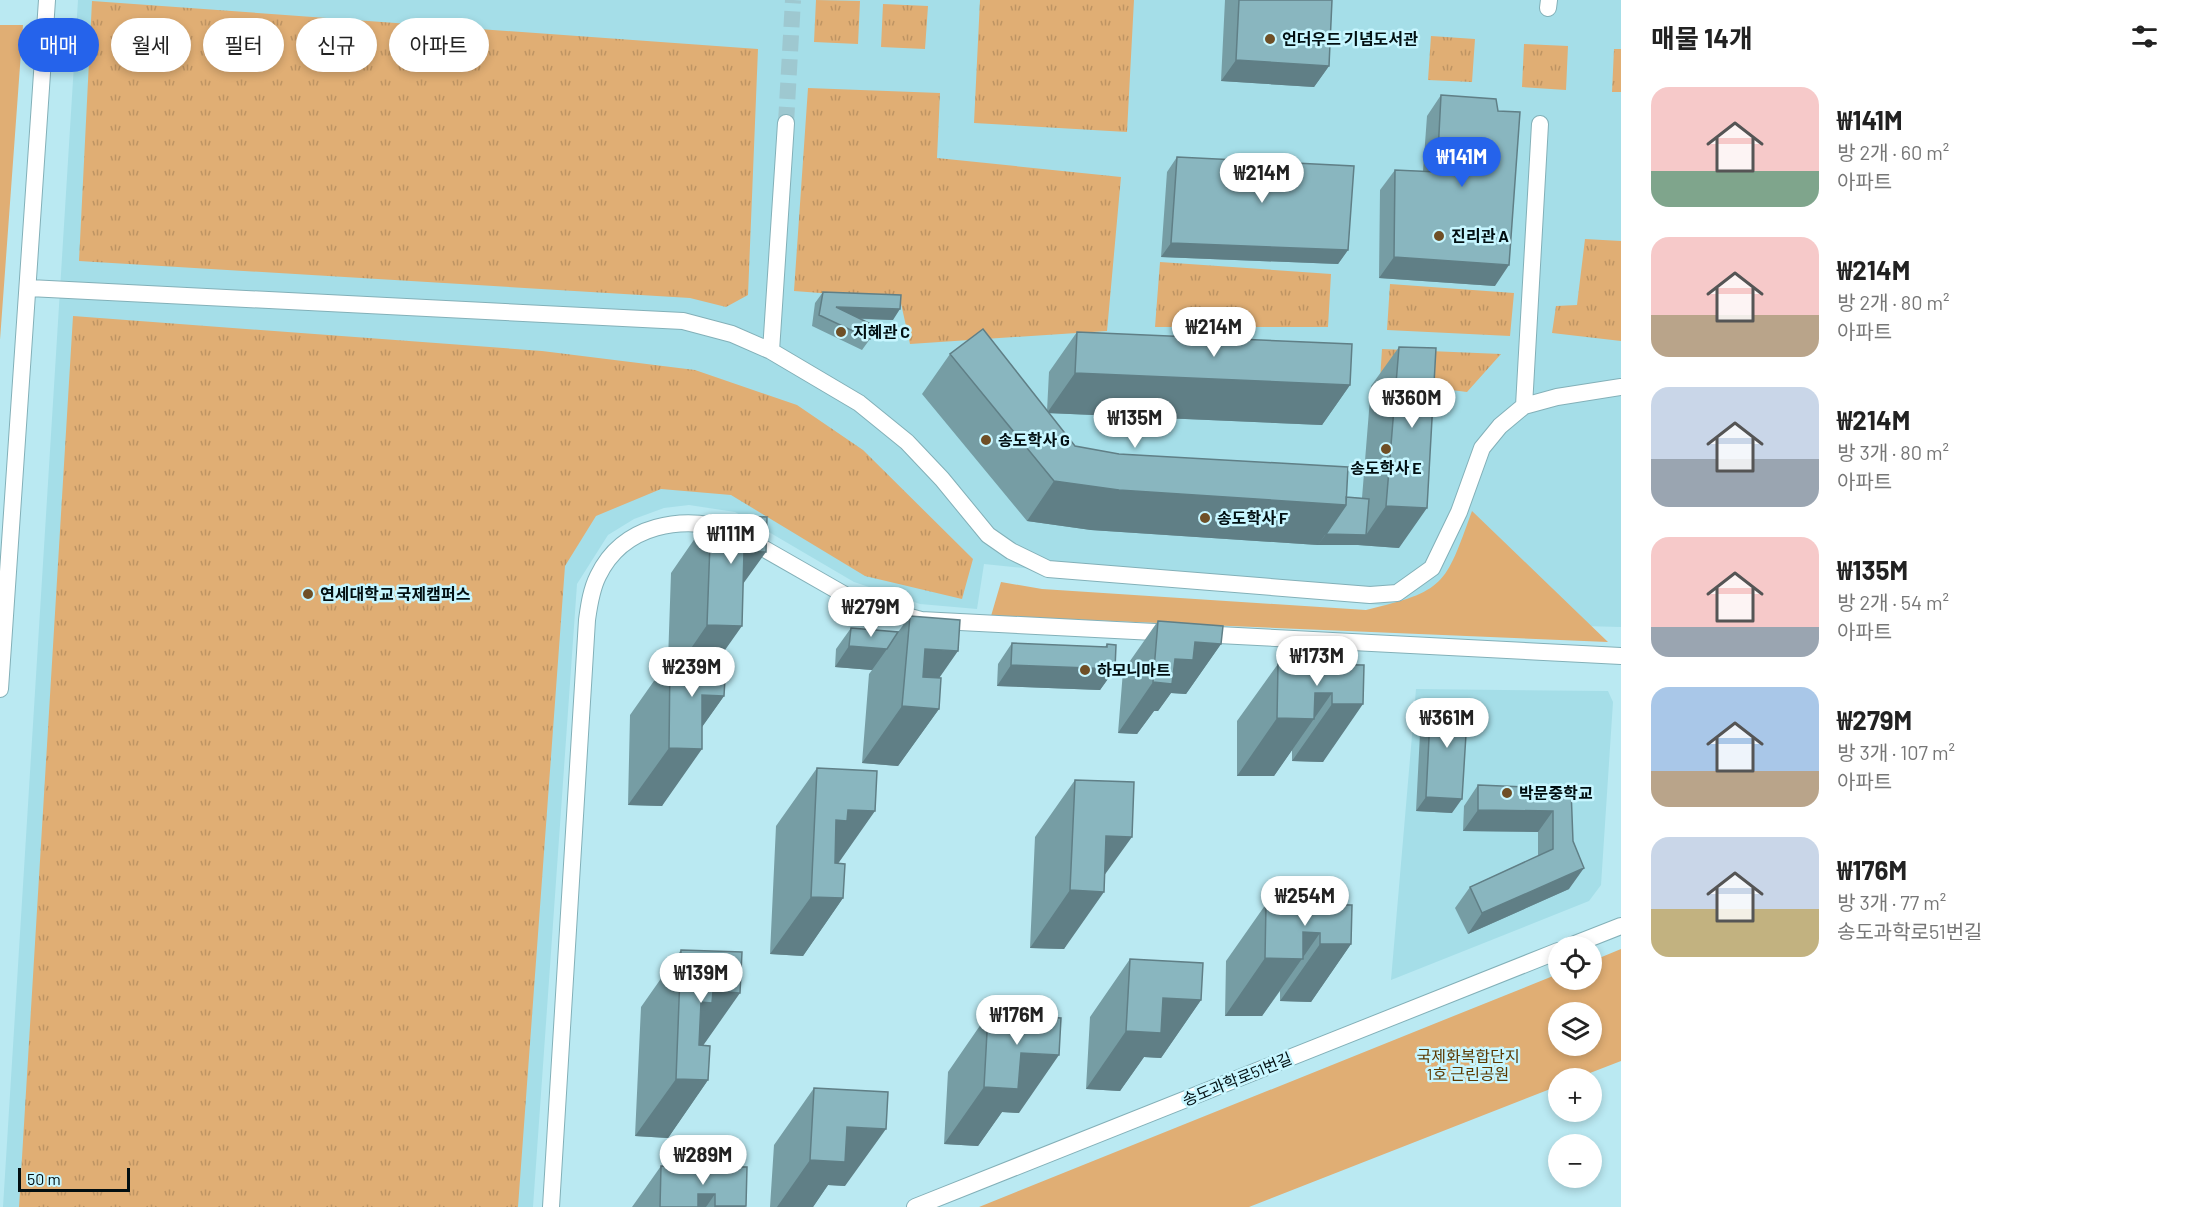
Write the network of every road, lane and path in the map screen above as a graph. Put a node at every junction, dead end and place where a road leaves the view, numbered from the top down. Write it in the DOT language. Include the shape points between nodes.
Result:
graph roads {
  1 [pos="47,0"];
  2 [pos="786,123"];
  3 [pos="1540,124"];
  4 [pos="29,288"];
  5 [pos="771,351"];
  6 [pos="1621,387"];
  7 [pos="1524,406"];
  8 [pos="1621,656"];
  9 [pos="0,689"];
  10 [pos="1621,926"];
  11 [pos="1596,936"];
  12 [pos="1548,955"];
  13 [pos="551,1207"];
  14 [pos="915,1207"];
  1 -- 4 [label="street"];
  2 -- 5 [label="street"];
  3 -- 7 [label="street"];
  4 -- 5 [label="street" via="683,321 732,334"];
  4 -- 9 [label="street"];
  5 -- 7 [label="street" via="859,403 907,442 988,535 1011,551 1048,569 1093,575 1370,595 1397,593 1432,568 1452,529 1482,448"];
  6 -- 7 [label="street"];
  8 -- 13 [label="street" via="921,620 860,603 712,523 689,521 645,531 609,557 597,576 587,621"];
  10 -- 11 [label="street"];
  12 -- 14 [label="street, 송도과학로51번길"];
}
